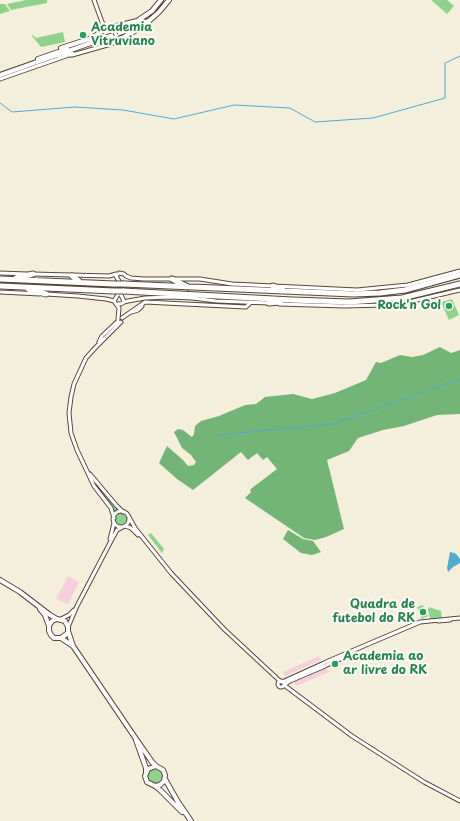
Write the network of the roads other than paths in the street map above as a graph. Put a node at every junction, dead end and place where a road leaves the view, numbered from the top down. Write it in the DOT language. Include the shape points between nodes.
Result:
graph roads {
  1 [pos="94,0"];
  2 [pos="161,0"];
  3 [pos="167,1"];
  4 [pos="102,22"];
  5 [pos="108,28"];
  6 [pos="100,33"];
  7 [pos="115,42"];
  8 [pos="108,45"];
  9 [pos="73,54"];
  10 [pos="54,56"];
  11 [pos="33,60"];
  12 [pos="0,73"];
  13 [pos="0,79"];
  14 [pos="460,271"];
  15 [pos="0,272"];
  16 [pos="33,274"];
  17 [pos="116,274"];
  18 [pos="460,275"];
  19 [pos="72,276"];
  20 [pos="126,276"];
  21 [pos="0,279"];
  22 [pos="12,279"];
  23 [pos="172,279"];
  24 [pos="59,282"];
  25 [pos="84,282"];
  26 [pos="460,284"];
  27 [pos="0,286"];
  28 [pos="273,286"];
  29 [pos="19,287"];
  30 [pos="191,288"];
  31 [pos="220,288"];
  32 [pos="60,289"];
  33 [pos="460,290"];
  34 [pos="0,292"];
  35 [pos="289,292"];
  36 [pos="46,294"];
  37 [pos="220,296"];
  38 [pos="292,300"];
  39 [pos="216,301"];
  40 [pos="115,302"];
  41 [pos="251,302"];
  42 [pos="124,303"];
  43 [pos="269,303"];
  44 [pos="219,305"];
  45 [pos="120,320"];
  46 [pos="112,331"];
  47 [pos="96,347"];
  48 [pos="86,470"];
  49 [pos="123,512"];
  50 [pos="129,517"];
  51 [pos="114,518"];
  52 [pos="114,523"];
  53 [pos="124,526"];
  54 [pos="146,543"];
  55 [pos="107,546"];
  56 [pos="0,580"];
  57 [pos="34,603"];
  58 [pos="77,606"];
  59 [pos="59,619"];
  60 [pos="460,619"];
  61 [pos="49,626"];
  62 [pos="68,629"];
  63 [pos="61,638"];
  64 [pos="73,646"];
  65 [pos="300,675"];
  66 [pos="290,681"];
  67 [pos="282,684"];
  68 [pos="290,689"];
  69 [pos="296,694"];
  70 [pos="134,736"];
  71 [pos="156,766"];
  72 [pos="146,772"];
  73 [pos="165,778"];
  74 [pos="155,786"];
  75 [pos="460,800"];
  76 [pos="191,821"];
  1 -- 4 [label="main road"];
  2 -- 5 [label="main road" via="152,11 137,21"];
  3 -- 7 [label="main road" via="152,22"];
  3 -- 10 [label="main road" via="150,20 136,27"];
  3 -- 11 [label="main road" via="149,18 138,24"];
  4 -- 5 [label="main road"];
  4 -- 6 [label="main road"];
  5 -- 6 [label="main road"];
  5 -- 7 [label="main road, bridge" via="114,30"];
  6 -- 8 [label="main road, bridge" via="100,41"];
  6 -- 11 [label="main road"];
  7 -- 8 [label="main road"];
  8 -- 9 [label="main road"];
  9 -- 10 [label="main road"];
  9 -- 13 [label="main road"];
  10 -- 12 [label="main road"];
  11 -- 12 [label="main road"];
  14 -- 28 [label="main road" via="416,283 384,288 357,290"];
  15 -- 16 [label="main road"];
  16 -- 19 [label="main road"];
  16 -- 22 [label="highway"];
  17 -- 19 [label="main road"];
  17 -- 20 [label="main road" via="122,273"];
  17 -- 40 [label="main road" via="120,283"];
  18 -- 35 [label="highway" via="416,288 391,292"];
  19 -- 25 [label="highway"];
  20 -- 23 [label="main road"];
  20 -- 42 [label="main road" via="121,294"];
  21 -- 22 [label="highway"];
  22 -- 24 [label="highway"];
  23 -- 28 [label="main road"];
  23 -- 30 [label="highway"];
  24 -- 25 [label="highway"];
  24 -- 32 [label="highway" via="56,285"];
  25 -- 30 [label="highway, bridge"];
  26 -- 38 [label="highway" via="385,300"];
  27 -- 29 [label="highway"];
  28 -- 35 [label="highway"];
  29 -- 32 [label="highway"];
  29 -- 36 [label="highway"];
  30 -- 31 [label="highway"];
  31 -- 35 [label="highway"];
  31 -- 37 [label="highway" via="223,293"];
  32 -- 37 [label="highway, bridge"];
  33 -- 43 [label="main road" via="413,301 379,305"];
  34 -- 36 [label="main road"];
  36 -- 40 [label="main road"];
  37 -- 38 [label="highway"];
  38 -- 43 [label="highway"];
  39 -- 41 [label="main road"];
  39 -- 42 [label="main road" via="169,297"];
  39 -- 44 [label="main road"];
  40 -- 42 [label="main road"];
  40 -- 45 [label="main road"];
  41 -- 43 [label="main road"];
  41 -- 44 [label="main road" via="246,307"];
  42 -- 45 [label="main road" via="120,308"];
  44 -- 45 [label="main road" via="148,302"];
  45 -- 46 [label="main road"];
  46 -- 47 [label="main road"];
  46 -- 47 [label="main road" via="102,336"];
  47 -- 48 [label="main road" via="86,358 78,375 70,405 71,433"];
  48 -- 49 [label="main road"];
  48 -- 51 [label="main road"];
  49 -- 50 [label="main road"];
  49 -- 51 [label="main road" via="116,514"];
  50 -- 53 [label="main road"];
  50 -- 54 [label="main road"];
  51 -- 52 [label="main road"];
  52 -- 53 [label="main road" via="117,526"];
  52 -- 55 [label="main road"];
  53 -- 54 [label="main road" via="134,531"];
  53 -- 55 [label="main road" via="117,530"];
  54 -- 67 [label="main road" via="211,616"];
  55 -- 58 [label="main road"];
  56 -- 57 [label="main road"];
  57 -- 59 [label="main road" via="50,616"];
  57 -- 61 [label="main road"];
  58 -- 59 [label="main road" via="69,615"];
  58 -- 62 [label="main road"];
  59 -- 61 [label="main road" via="52,621"];
  59 -- 62 [label="main road" via="65,621"];
  60 -- 65 [label="main road" via="420,622"];
  61 -- 63 [label="main road" via="51,635 57,639"];
  62 -- 63 [label="main road" via="65,637"];
  62 -- 64 [label="main road"];
  63 -- 64 [label="main road"];
  64 -- 70 [label="main road"];
  65 -- 66 [label="main road"];
  65 -- 67 [label="main road"];
  66 -- 67 [label="main road"];
  66 -- 68 [label="main road"];
  67 -- 68 [label="main road"];
  67 -- 69 [label="main road"];
  68 -- 69 [label="main road"];
  69 -- 75 [label="main road" via="388,760"];
  70 -- 71 [label="main road"];
  70 -- 72 [label="main road"];
  71 -- 72 [label="main road"];
  71 -- 73 [label="main road" via="163,770"];
  72 -- 74 [label="main road" via="147,782"];
  73 -- 74 [label="main road" via="162,783"];
  73 -- 76 [label="main road"];
  74 -- 76 [label="main road"];
}
